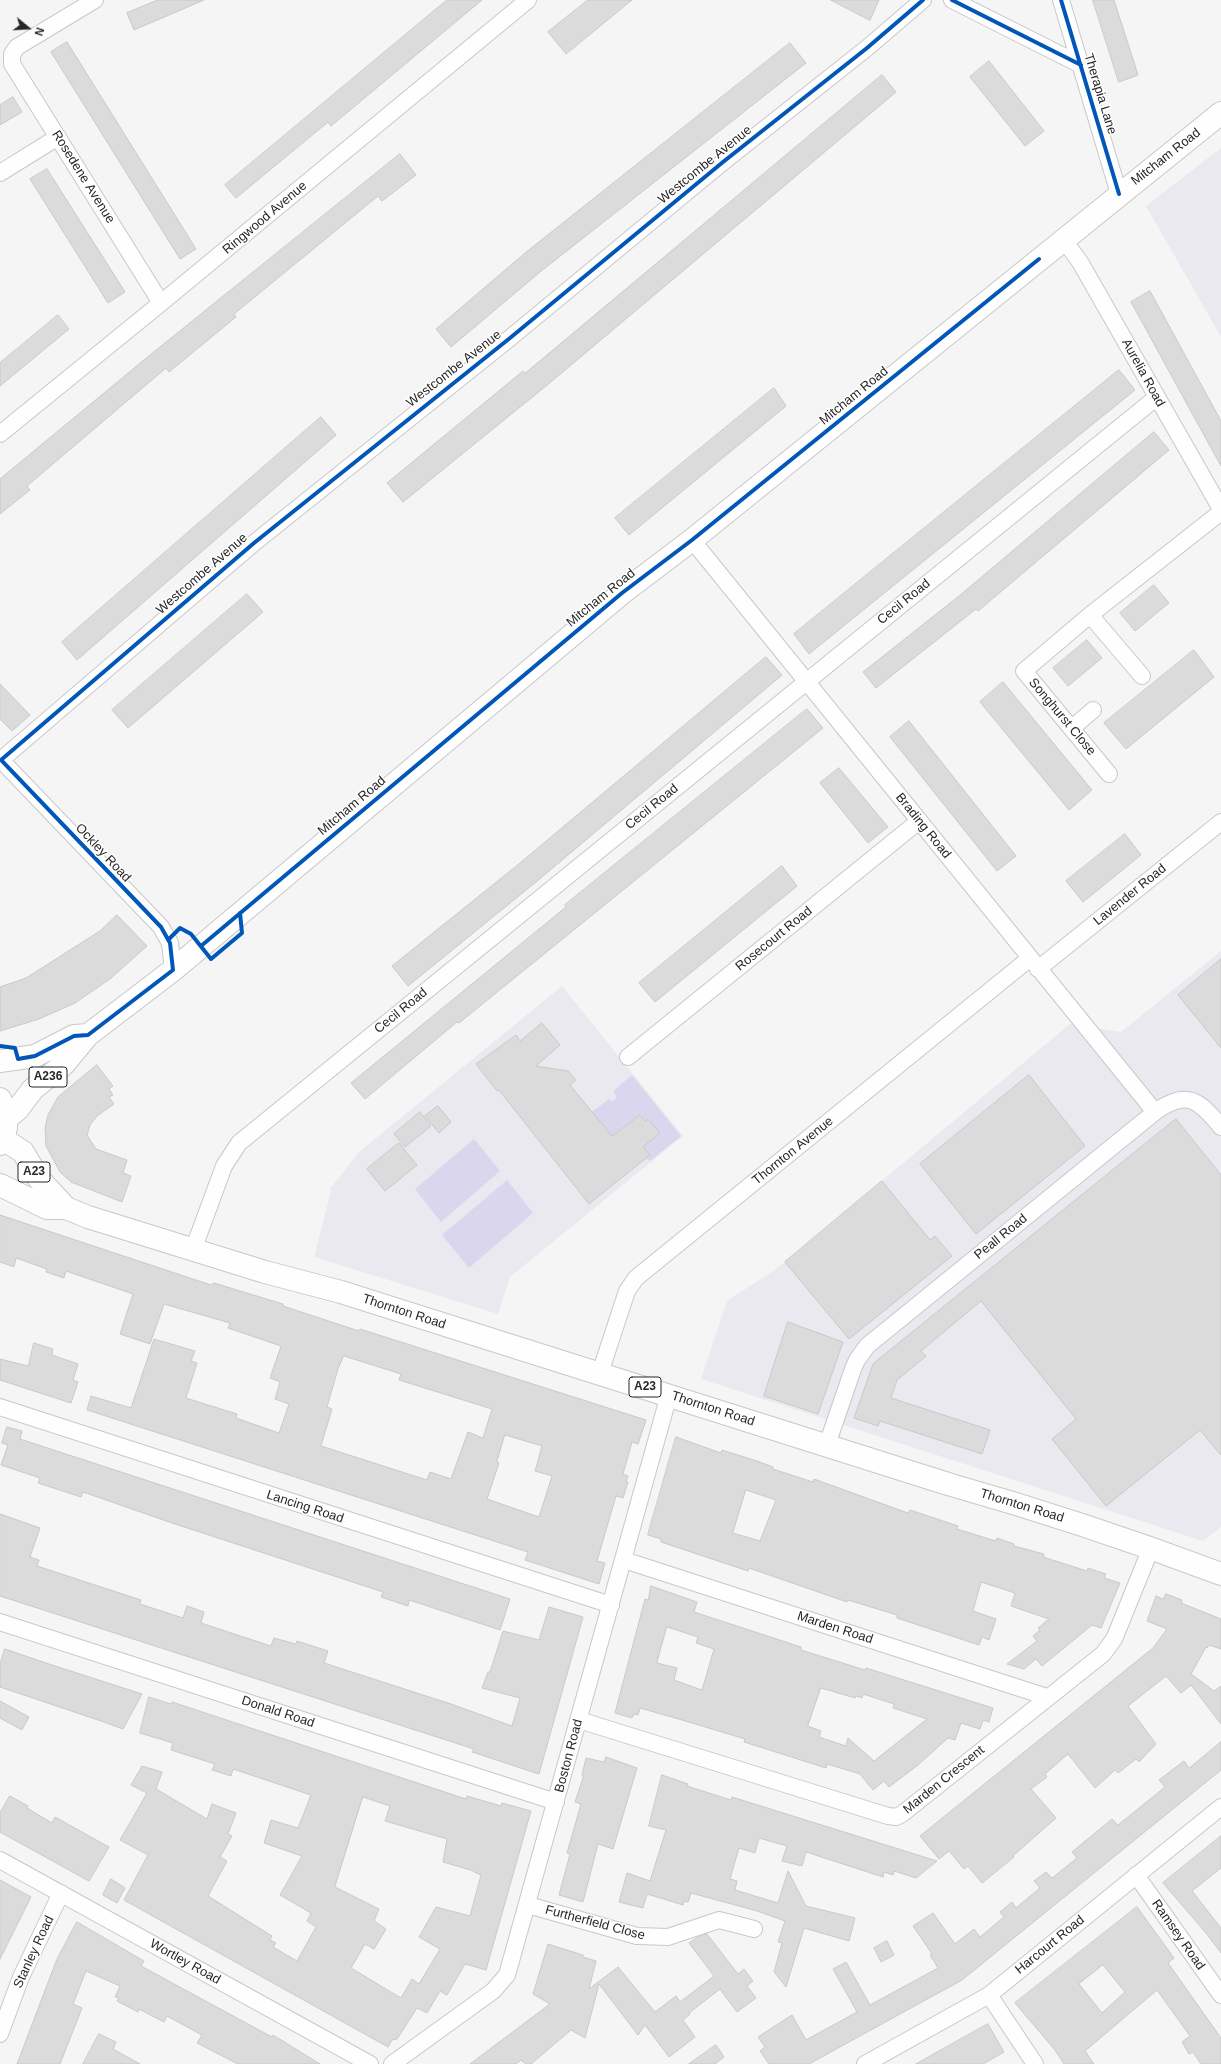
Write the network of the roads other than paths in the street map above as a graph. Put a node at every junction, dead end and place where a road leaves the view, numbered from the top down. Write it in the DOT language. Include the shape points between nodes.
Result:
graph roads {
  1 [pos="95,0"];
  2 [pos="528,0"];
  3 [pos="923,0"];
  4 [pos="952,0"];
  5 [pos="1061,0"];
  6 [pos="1081,65"];
  7 [pos="1221,113"];
  8 [pos="58,137"];
  9 [pos="0,173"];
  10 [pos="1119,194"];
  11 [pos="1063,239"];
  12 [pos="161,303"];
  13 [pos="1157,397"];
  14 [pos="0,434"];
  15 [pos="1221,509"];
  16 [pos="1221,512"];
  17 [pos="692,540"];
  18 [pos="1090,615"];
  19 [pos="1142,676"];
  20 [pos="807,681"];
  21 [pos="1093,710"];
  22 [pos="1072,728"];
  23 [pos="1,759"];
  24 [pos="1110,774"];
  25 [pos="919,822"];
  26 [pos="1221,822"];
  27 [pos="1034,964"];
  28 [pos="173,970"];
  29 [pos="88,1035"];
  30 [pos="628,1057"];
  31 [pos="0,1061"];
  32 [pos="4,1108"];
  33 [pos="1155,1112"];
  34 [pos="1221,1127"];
  35 [pos="2,1141"];
  36 [pos="0,1186"];
  37 [pos="66,1208"];
  38 [pos="193,1250"];
  39 [pos="600,1373"];
  40 [pos="669,1395"];
  41 [pos="0,1407"];
  42 [pos="828,1445"];
  43 [pos="1151,1548"];
  44 [pos="624,1560"];
  45 [pos="1221,1574"];
  46 [pos="611,1605"];
  47 [pos="0,1622"];
  48 [pos="1047,1697"];
  49 [pos="579,1720"];
  50 [pos="556,1802"];
  51 [pos="1221,1807"];
  52 [pos="0,1860"];
  53 [pos="1136,1875"];
  54 [pos="61,1893"];
  55 [pos="528,1905"];
  56 [pos="754,1929"];
  57 [pos="989,1995"];
  58 [pos="1221,1996"];
  59 [pos="0,2034"];
  60 [pos="370,2064"];
  61 [pos="392,2064"];
  62 [pos="865,2064"];
  63 [pos="1035,2064"];
  1 -- 8 [label="street, Rosedene Avenue" via="14,50 12,54 12,64"];
  2 -- 12 [label="street, Ringwood Avenue"];
  3 -- 23 [label="street, Westcombe Avenue" via="510,338 254,543"];
  4 -- 6 [label="street"];
  5 -- 6 [label="street, Therapia Lane"];
  6 -- 10 [label="street, Therapia Lane"];
  7 -- 10 [label="main road, Mitcham Road / A236"];
  8 -- 9 [label="street"];
  8 -- 12 [label="street, Rosedene Avenue"];
  10 -- 11 [label="main road, Mitcham Road / A236"];
  11 -- 13 [label="street, Aurelia Road" via="1080,262"];
  11 -- 17 [label="main road, Mitcham Road / A236"];
  12 -- 14 [label="street, Ringwood Avenue"];
  13 -- 15 [label="street, Aurelia Road"];
  13 -- 20 [label="street, Cecil Road"];
  16 -- 18 [label="street, Songhurst Close"];
  17 -- 20 [label="street, Brading Road"];
  17 -- 28 [label="main road, Mitcham Road / A236" via="622,593"];
  18 -- 19 [label="street"];
  18 -- 22 [label="street, Songhurst Close" via="1024,671"];
  20 -- 25 [label="street, Brading Road"];
  20 -- 38 [label="street, Cecil Road" via="239,1143 218,1178"];
  21 -- 22 [label="street"];
  22 -- 24 [label="street, Songhurst Close"];
  23 -- 28 [label="street, Ockley Road" via="161,927 169,939"];
  25 -- 27 [label="street, Brading Road"];
  25 -- 30 [label="street, Rosecourt Road"];
  26 -- 27 [label="street, Lavender Road"];
  27 -- 33 [label="street, Brading Road"];
  27 -- 39 [label="street, Thornton Avenue" via="636,1278 627,1292"];
  28 -- 29 [label="main road, Mitcham Road / A236"];
  29 -- 31 [label="main road, Mitcham Road / A236" via="74,1036 35,1056"];
  29 -- 32 [label="main road, Mitcham Road / A236" via="64,1064 33,1088 17,1110"];
  32 -- 35 [label="main road"];
  33 -- 34 [label="street, Peall Road" via="1169,1101 1194,1101 1206,1108"];
  33 -- 42 [label="street, Peall Road" via="867,1346 853,1369"];
  35 -- 37 [label="main road, Thornton Road / A23" via="23,1152 39,1179"];
  36 -- 37 [label="main road, Thornton Road / A23" via="47,1208"];
  37 -- 38 [label="main road, Thornton Road / A23"];
  38 -- 39 [label="main road, Thornton Road / A23" via="341,1292"];
  39 -- 40 [label="main road, Thornton Road / A23"];
  40 -- 42 [label="main road, Thornton Road / A23"];
  40 -- 44 [label="street, Boston Road"];
  41 -- 46 [label="street, Lancing Road"];
  42 -- 43 [label="main road, Thornton Road / A23"];
  43 -- 45 [label="main road, Thornton Road / A23"];
  43 -- 48 [label="street, Marden Crescent" via="1108,1648 1098,1659"];
  44 -- 46 [label="street, Boston Road"];
  44 -- 48 [label="street, Marden Road"];
  46 -- 49 [label="street, Boston Road"];
  47 -- 50 [label="street, Donald Road"];
  48 -- 49 [label="street, Marden Crescent" via="896,1817"];
  49 -- 50 [label="street, Boston Road"];
  50 -- 55 [label="street, Boston Road"];
  51 -- 53 [label="street, Harcourt Road"];
  52 -- 54 [label="street, Wortley Road"];
  53 -- 57 [label="street, Harcourt Road"];
  53 -- 58 [label="street, Ramsey Road"];
  54 -- 59 [label="street, Stanley Road" via="21,1977"];
  54 -- 60 [label="street, Wortley Road"];
  55 -- 56 [label="street, Furtherfield Close" via="650,1938 675,1935 719,1920"];
  55 -- 61 [label="street, Boston Road" via="511,1964 501,1984"];
  57 -- 62 [label="street, Harcourt Road"];
  57 -- 63 [label="street"];
}
